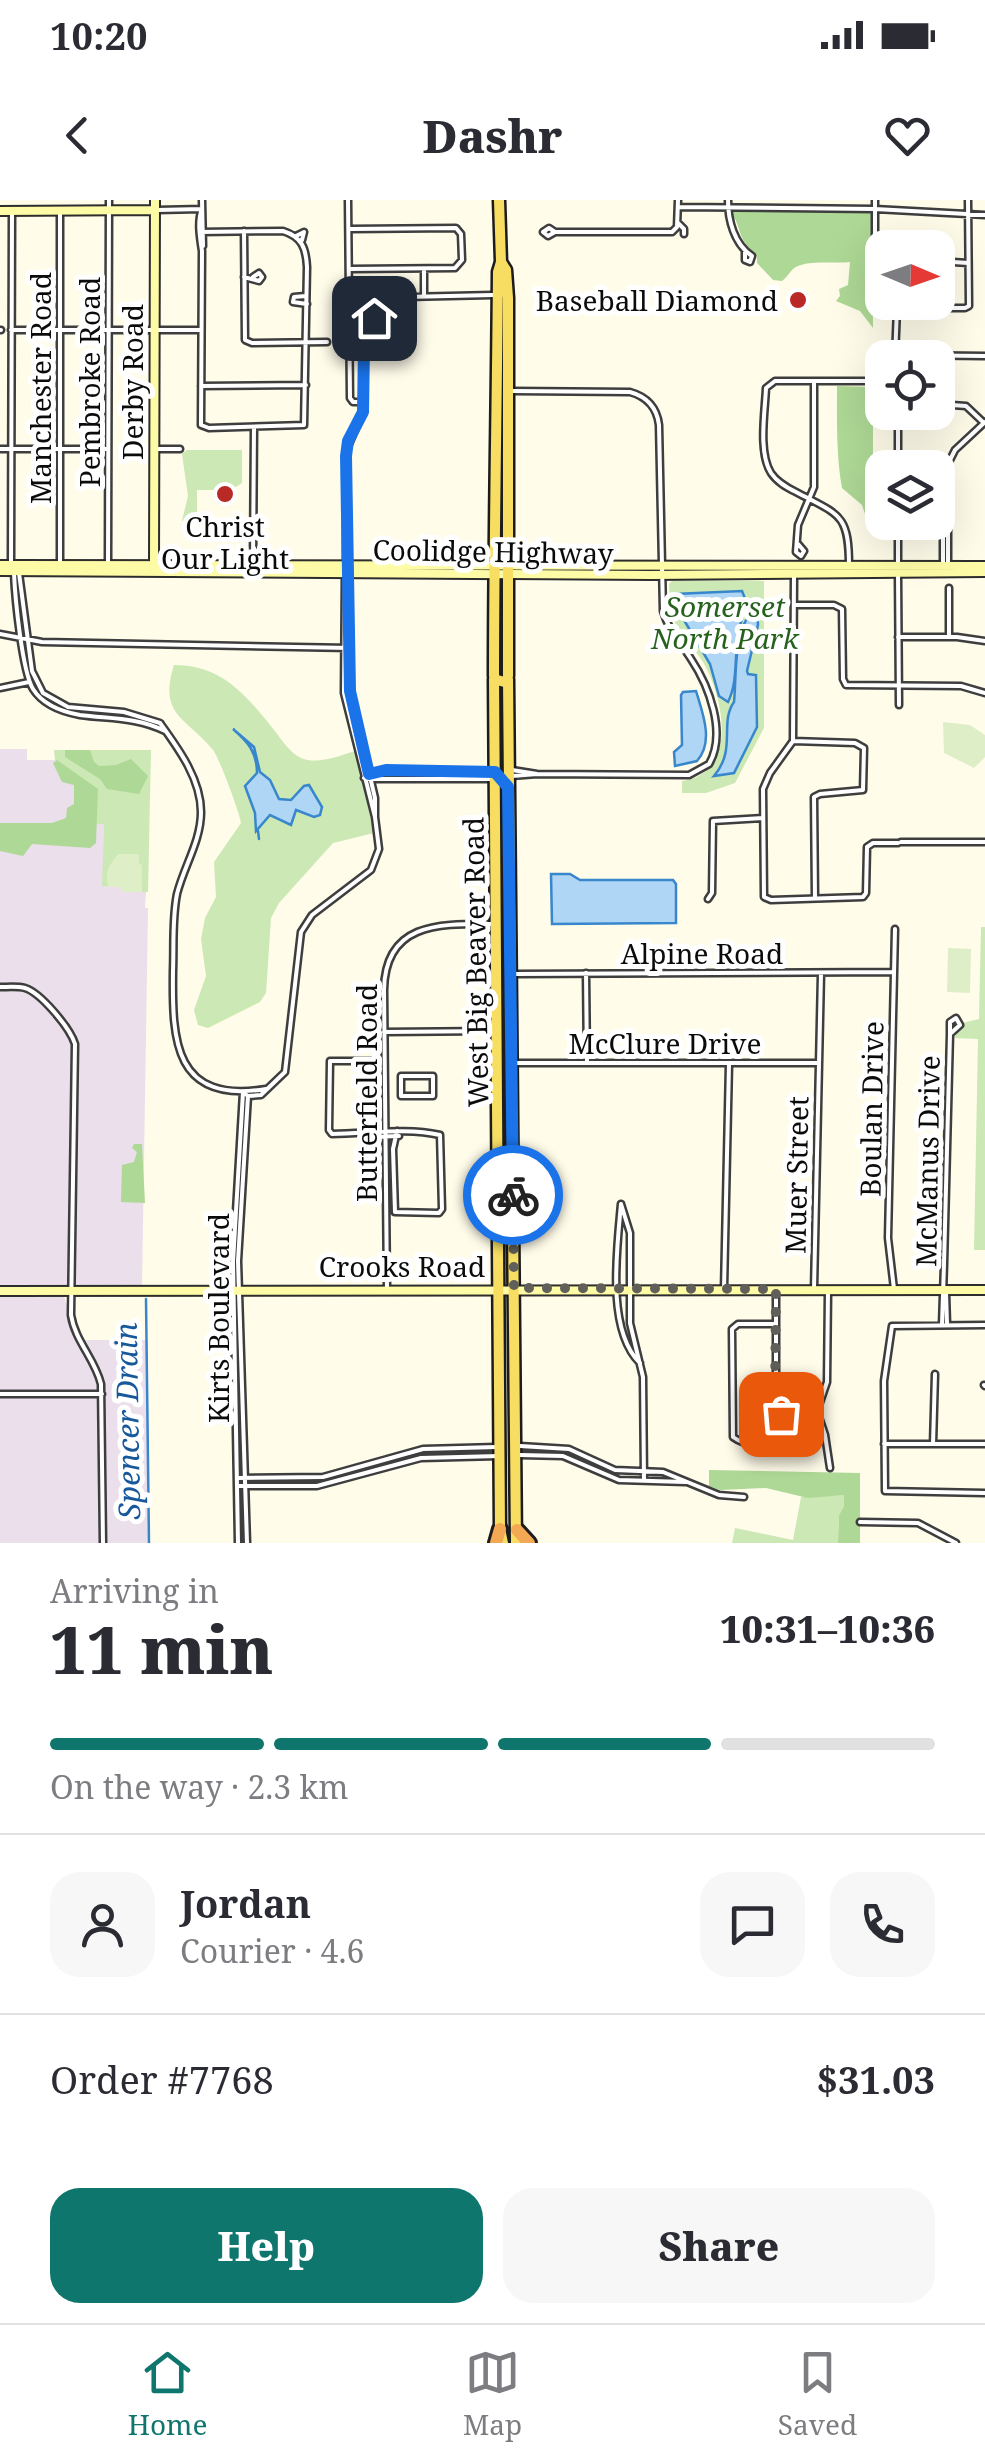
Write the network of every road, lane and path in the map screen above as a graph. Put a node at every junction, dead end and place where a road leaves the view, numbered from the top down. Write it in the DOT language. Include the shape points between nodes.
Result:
graph roads {
  1 [pos="109,200"];
  2 [pos="202,200"];
  3 [pos="348,200"];
  4 [pos="499,200"];
  5 [pos="728,200"];
  6 [pos="778,200"];
  7 [pos="874,200"];
  8 [pos="968,200"];
  9 [pos="678,204"];
  10 [pos="155,205"];
  11 [pos="728,208"];
  12 [pos="778,208"];
  13 [pos="17,209"];
  14 [pos="875,209"];
  15 [pos="202,210"];
  16 [pos="0,211"];
  17 [pos="60,211"];
  18 [pos="109,211"];
  19 [pos="968,215"];
  20 [pos="985,216"];
  21 [pos="676,228"];
  22 [pos="350,229"];
  23 [pos="875,230"];
  24 [pos="244,231"];
  25 [pos="202,232"];
  26 [pos="555,232"];
  27 [pos="745,252"];
  28 [pos="955,263"];
  29 [pos="970,264"];
  30 [pos="424,269"];
  31 [pos="350,270"];
  32 [pos="244,277"];
  33 [pos="253,277"];
  34 [pos="424,295"];
  35 [pos="306,296"];
  36 [pos="502,297"];
  37 [pos="306,304"];
  38 [pos="12,330"];
  39 [pos="60,330"];
  40 [pos="108,330"];
  41 [pos="155,330"];
  42 [pos="201,330"];
  43 [pos="895,340"];
  44 [pos="327,342"];
  45 [pos="306,343"];
  46 [pos="955,356"];
  47 [pos="985,356"];
  48 [pos="865,380"];
  49 [pos="814,381"];
  50 [pos="306,384"];
  51 [pos="201,386"];
  52 [pos="503,390"];
  53 [pos="364,402"];
  54 [pos="955,405"];
  55 [pos="984,423"];
  56 [pos="254,427"];
  57 [pos="503,446"];
  58 [pos="0,448"];
  59 [pos="11,448"];
  60 [pos="60,448"];
  61 [pos="108,448"];
  62 [pos="155,448"];
  63 [pos="180,449"];
  64 [pos="496,462"];
  65 [pos="508,467"];
  66 [pos="810,500"];
  67 [pos="898,540"];
  68 [pos="798,544"];
  69 [pos="494,546"];
  70 [pos="507,550"];
  71 [pos="108,564"];
  72 [pos="154,564"];
  73 [pos="257,564"];
  74 [pos="60,565"];
  75 [pos="182,567"];
  76 [pos="290,567"];
  77 [pos="0,568"];
  78 [pos="15,568"];
  79 [pos="346,568"];
  80 [pos="946,568"];
  81 [pos="848,569"];
  82 [pos="898,569"];
  83 [pos="985,569"];
  84 [pos="494,570"];
  85 [pos="507,570"];
  86 [pos="661,570"];
  87 [pos="789,570"];
  88 [pos="949,588"];
  89 [pos="494,590"];
  90 [pos="507,593"];
  91 [pos="794,605"];
  92 [pos="0,634"];
  93 [pos="898,637"];
  94 [pos="949,637"];
  95 [pos="25,638"];
  96 [pos="985,641"];
  97 [pos="347,648"];
  98 [pos="494,678"];
  99 [pos="508,679"];
  100 [pos="32,681"];
  101 [pos="899,686"];
  102 [pos="0,688"];
  103 [pos="985,693"];
  104 [pos="899,705"];
  105 [pos="495,714"];
  106 [pos="508,721"];
  107 [pos="793,741"];
  108 [pos="495,756"];
  109 [pos="495,776"];
  110 [pos="508,776"];
  111 [pos="368,777"];
  112 [pos="762,818"];
  113 [pos="985,842"];
  114 [pos="496,852"];
  115 [pos="509,855"];
  116 [pos="496,882"];
  117 [pos="509,884"];
  118 [pos="815,898"];
  119 [pos="708,900"];
  120 [pos="496,924"];
  121 [pos="895,929"];
  122 [pos="821,972"];
  123 [pos="894,972"];
  124 [pos="586,973"];
  125 [pos="510,974"];
  126 [pos="0,987"];
  127 [pos="497,1004"];
  128 [pos="511,1008"];
  129 [pos="498,1031"];
  130 [pos="384,1032"];
  131 [pos="950,1034"];
  132 [pos="511,1036"];
  133 [pos="511,1062"];
  134 [pos="588,1062"];
  135 [pos="730,1062"];
  136 [pos="819,1063"];
  137 [pos="385,1087"];
  138 [pos="402,1087"];
  139 [pos="245,1094"];
  140 [pos="373,1134"];
  141 [pos="385,1134"];
  142 [pos="397,1134"];
  143 [pos="500,1176"];
  144 [pos="512,1179"];
  145 [pos="500,1195"];
  146 [pos="513,1201"];
  147 [pos="620,1220"];
  148 [pos="628,1220"];
  149 [pos="618,1242"];
  150 [pos="630,1257"];
  151 [pos="500,1267"];
  152 [pos="514,1271"];
  153 [pos="501,1288"];
  154 [pos="514,1288"];
  155 [pos="618,1288"];
  156 [pos="630,1288"];
  157 [pos="828,1288"];
  158 [pos="387,1289"];
  159 [pos="724,1289"];
  160 [pos="776,1289"];
  161 [pos="814,1289"];
  162 [pos="894,1289"];
  163 [pos="944,1289"];
  164 [pos="236,1290"];
  165 [pos="985,1290"];
  166 [pos="0,1291"];
  167 [pos="71,1291"];
  168 [pos="618,1304"];
  169 [pos="501,1306"];
  170 [pos="514,1311"];
  171 [pos="775,1324"];
  172 [pos="944,1325"];
  173 [pos="985,1325"];
  174 [pos="632,1333"];
  175 [pos="636,1340"];
  176 [pos="626,1344"];
  177 [pos="501,1362"];
  178 [pos="640,1363"];
  179 [pos="514,1366"];
  180 [pos="935,1374"];
  181 [pos="501,1380"];
  182 [pos="514,1385"];
  183 [pos="240,1392"];
  184 [pos="0,1394"];
  185 [pos="102,1394"];
  186 [pos="817,1411"];
  187 [pos="237,1425"];
  188 [pos="245,1429"];
  189 [pos="791,1432"];
  190 [pos="884,1444"];
  191 [pos="933,1444"];
  192 [pos="985,1444"];
  193 [pos="442,1447"];
  194 [pos="486,1447"];
  195 [pos="502,1451"];
  196 [pos="515,1451"];
  197 [pos="485,1456"];
  198 [pos="440,1457"];
  199 [pos="385,1460"];
  200 [pos="371,1464"];
  201 [pos="386,1468"];
  202 [pos="830,1468"];
  203 [pos="644,1471"];
  204 [pos="370,1473"];
  205 [pos="323,1476"];
  206 [pos="238,1478"];
  207 [pos="246,1478"];
  208 [pos="644,1480"];
  209 [pos="686,1482"];
  210 [pos="238,1486"];
  211 [pos="246,1486"];
  212 [pos="313,1486"];
  213 [pos="502,1492"];
  214 [pos="985,1493"];
  215 [pos="744,1497"];
  216 [pos="238,1498"];
  217 [pos="516,1498"];
  218 [pos="246,1500"];
  219 [pos="860,1522"];
  220 [pos="517,1536"];
  221 [pos="500,1538"];
  222 [pos="103,1543"];
  223 [pos="238,1543"];
  224 [pos="247,1543"];
  225 [pos="528,1543"];
  226 [pos="956,1543"];
  1 -- 18 [label="street, Pembroke Road"];
  2 -- 15 [label="street"];
  3 -- 22 [label="street"];
  4 -- 36 [label="main road, West Big Beaver Road"];
  5 -- 11 [label="street"];
  6 -- 12 [label="street"];
  7 -- 14 [label="street"];
  8 -- 19 [label="street"];
  9 -- 11 [label="street"];
  9 -- 21 [label="street"];
  10 -- 15 [label="street"];
  10 -- 18 [label="main road"];
  10 -- 41 [label="main road, Derby Road"];
  11 -- 12 [label="street"];
  11 -- 27 [label="street"];
  12 -- 14 [label="street"];
  13 -- 16 [label="main road"];
  13 -- 17 [label="main road"];
  13 -- 38 [label="street"];
  14 -- 19 [label="street"];
  14 -- 23 [label="street"];
  15 -- 25 [label="street"];
  17 -- 18 [label="main road"];
  17 -- 39 [label="street, Manchester Road"];
  18 -- 40 [label="street, Pembroke Road"];
  19 -- 20 [label="street"];
  19 -- 29 [label="street"];
  21 -- 21 [label="street" via="684,229 684,234"];
  21 -- 26 [label="street"];
  22 -- 30 [label="street" via="459,230 459,266"];
  22 -- 31 [label="street"];
  24 -- 25 [label="street"];
  24 -- 32 [label="street"];
  24 -- 35 [label="street" via="284,231 298,238 306,255"];
  25 -- 42 [label="street"];
  28 -- 29 [label="street"];
  29 -- 43 [label="street" via="968,308 896,308"];
  30 -- 31 [label="street"];
  30 -- 34 [label="street"];
  31 -- 53 [label="street" via="350,398"];
  32 -- 33 [label="street"];
  32 -- 45 [label="street" via="247,342"];
  34 -- 36 [label="street"];
  34 -- 53 [label="street" via="392,302 372,321 364,346"];
  35 -- 37 [label="street"];
  35 -- 37 [label="street" via="293,300"];
  36 -- 52 [label="main road, West Big Beaver Road"];
  37 -- 45 [label="street"];
  38 -- 39 [label="street"];
  38 -- 59 [label="street"];
  39 -- 40 [label="street"];
  39 -- 60 [label="street, Manchester Road"];
  40 -- 41 [label="street"];
  40 -- 61 [label="street, Pembroke Road"];
  41 -- 42 [label="street"];
  41 -- 62 [label="main road, Derby Road"];
  42 -- 51 [label="street"];
  44 -- 45 [label="street"];
  45 -- 50 [label="street"];
  46 -- 47 [label="street"];
  48 -- 49 [label="street"];
  49 -- 66 [label="street"];
  49 -- 66 [label="street" via="768,383 765,454 781,484"];
  50 -- 51 [label="street"];
  50 -- 56 [label="street" via="305,424"];
  51 -- 56 [label="street" via="201,425"];
  52 -- 57 [label="main road, West Big Beaver Road"];
  52 -- 86 [label="street" via="626,392 650,402 659,426"];
  53 -- 79 [label="street" via="346,450"];
  54 -- 55 [label="street" via="966,406"];
  55 -- 80 [label="street" via="948,464"];
  56 -- 73 [label="street"];
  57 -- 64 [label="main road, West Big Beaver Road"];
  57 -- 65 [label="main road, West Big Beaver Road"];
  58 -- 59 [label="street"];
  59 -- 60 [label="street"];
  59 -- 78 [label="street"];
  60 -- 61 [label="street"];
  60 -- 74 [label="street, Manchester Road"];
  61 -- 71 [label="street, Pembroke Road"];
  62 -- 63 [label="street"];
  62 -- 72 [label="main road, Derby Road"];
  64 -- 65 [label="main road"];
  64 -- 69 [label="main road, West Big Beaver Road"];
  65 -- 70 [label="main road, West Big Beaver Road"];
  66 -- 68 [label="street"];
  66 -- 81 [label="street" via="843,522"];
  67 -- 82 [label="street"];
  69 -- 70 [label="main road"];
  69 -- 84 [label="main road, West Big Beaver Road"];
  70 -- 85 [label="main road, West Big Beaver Road"];
  71 -- 72 [label="main road, Coolidge Highway"];
  71 -- 74 [label="main road, Coolidge Highway"];
  72 -- 75 [label="main road, Coolidge Highway"];
  73 -- 75 [label="main road, Coolidge Highway"];
  73 -- 76 [label="main road, Coolidge Highway"];
  74 -- 78 [label="main road, Coolidge Highway"];
  75 -- 76 [label="main road, Coolidge Highway"];
  75 -- 78 [label="main road, Coolidge Highway"];
  76 -- 79 [label="main road, Coolidge Highway"];
  77 -- 78 [label="main road, Coolidge Highway"];
  78 -- 95 [label="street"];
  79 -- 84 [label="main road, Coolidge Highway"];
  79 -- 97 [label="street"];
  80 -- 82 [label="main road, Coolidge Highway"];
  80 -- 83 [label="main road, Coolidge Highway"];
  81 -- 82 [label="main road, Coolidge Highway"];
  81 -- 87 [label="main road, Coolidge Highway"];
  82 -- 93 [label="street"];
  84 -- 85 [label="main road, Coolidge Highway"];
  84 -- 89 [label="main road, West Big Beaver Road"];
  85 -- 86 [label="main road, Coolidge Highway"];
  85 -- 90 [label="main road, West Big Beaver Road"];
  86 -- 87 [label="main road, Coolidge Highway"];
  86 -- 110 [label="street" via="665,618 700,674 714,715 714,755 706,767 696,773"];
  87 -- 91 [label="street"];
  88 -- 94 [label="street"];
  89 -- 90 [label="main road"];
  89 -- 98 [label="main road, West Big Beaver Road"];
  90 -- 99 [label="main road, West Big Beaver Road"];
  91 -- 101 [label="street" via="842,609 846,685"];
  91 -- 107 [label="street"];
  92 -- 95 [label="street"];
  93 -- 94 [label="street"];
  93 -- 101 [label="street"];
  94 -- 96 [label="street"];
  95 -- 97 [label="street"];
  95 -- 100 [label="street"];
  97 -- 111 [label="street" via="344,693"];
  98 -- 99 [label="main road"];
  98 -- 105 [label="main road, West Big Beaver Road"];
  99 -- 106 [label="main road, West Big Beaver Road"];
  100 -- 102 [label="street"];
  100 -- 139 [label="street" via="36,694 58,709 165,730 194,780 201,812 175,907 174,1038 196,1076"];
  101 -- 103 [label="street" via="961,686"];
  101 -- 104 [label="street"];
  105 -- 106 [label="main road"];
  105 -- 108 [label="main road, West Big Beaver Road"];
  106 -- 110 [label="main road, West Big Beaver Road"];
  107 -- 112 [label="street" via="766,781"];
  107 -- 118 [label="street" via="863,745 863,790 814,797"];
  108 -- 109 [label="main road, West Big Beaver Road"];
  108 -- 110 [label="main road"];
  109 -- 110 [label="main road"];
  109 -- 111 [label="street" via="386,770"];
  109 -- 114 [label="main road, West Big Beaver Road"];
  110 -- 115 [label="main road, West Big Beaver Road"];
  111 -- 139 [label="street" via="379,849 371,870 312,915 301,932 287,1064 270,1088"];
  112 -- 118 [label="street" via="766,900"];
  112 -- 119 [label="street" via="713,821"];
  113 -- 118 [label="street" via="868,845 863,897"];
  114 -- 115 [label="main road"];
  114 -- 116 [label="main road, West Big Beaver Road"];
  115 -- 117 [label="main road, West Big Beaver Road"];
  116 -- 117 [label="main road"];
  116 -- 120 [label="main road, West Big Beaver Road"];
  117 -- 125 [label="main road, West Big Beaver Road"];
  120 -- 127 [label="main road, West Big Beaver Road"];
  120 -- 130 [label="street, Butterfield Road" via="430,926 402,942 385,972"];
  121 -- 123 [label="street, Boulan Drive"];
  122 -- 123 [label="street, Alpine Road"];
  122 -- 124 [label="street, Alpine Road"];
  122 -- 136 [label="street, Muer Street"];
  123 -- 162 [label="street, Boulan Drive" via="888,1238"];
  124 -- 125 [label="street, Alpine Road"];
  124 -- 134 [label="street"];
  125 -- 128 [label="main road, West Big Beaver Road"];
  126 -- 167 [label="street" via="34,993 75,1044"];
  127 -- 128 [label="main road"];
  127 -- 129 [label="main road, West Big Beaver Road"];
  128 -- 132 [label="main road, West Big Beaver Road"];
  129 -- 130 [label="street"];
  129 -- 132 [label="main road"];
  129 -- 143 [label="main road, West Big Beaver Road"];
  130 -- 137 [label="street, Butterfield Road"];
  131 -- 163 [label="street, McManus Drive"];
  132 -- 133 [label="main road, West Big Beaver Road"];
  133 -- 134 [label="street, McClure Drive"];
  133 -- 144 [label="main road, West Big Beaver Road"];
  134 -- 135 [label="street, McClure Drive"];
  135 -- 136 [label="street, McClure Drive"];
  135 -- 159 [label="street"];
  136 -- 161 [label="street, Muer Street"];
  137 -- 138 [label="street"];
  137 -- 141 [label="street, Butterfield Road"];
  138 -- 138 [label="street" via="401,1096 433,1096 433,1076 402,1076"];
  139 -- 164 [label="street, Kirts Boulevard"];
  140 -- 140 [label="street" via="374,1061 330,1061 329,1132"];
  140 -- 141 [label="street"];
  141 -- 142 [label="street"];
  141 -- 158 [label="street, Butterfield Road"];
  142 -- 142 [label="street" via="440,1135 439,1214 395,1212"];
  143 -- 144 [label="main road"];
  143 -- 145 [label="main road, West Big Beaver Road"];
  144 -- 146 [label="main road, West Big Beaver Road"];
  145 -- 146 [label="main road"];
  145 -- 151 [label="main road, West Big Beaver Road"];
  146 -- 152 [label="main road, West Big Beaver Road"];
  147 -- 148 [label="street"];
  147 -- 148 [label="street" via="621,1204"];
  147 -- 149 [label="street"];
  148 -- 150 [label="street"];
  149 -- 150 [label="street" via="627,1244"];
  149 -- 155 [label="street"];
  150 -- 156 [label="street"];
  151 -- 152 [label="main road"];
  151 -- 153 [label="main road, West Big Beaver Road"];
  152 -- 154 [label="main road, West Big Beaver Road"];
  153 -- 154 [label="main road, Crooks Road"];
  153 -- 158 [label="main road, Crooks Road"];
  153 -- 169 [label="main road, West Big Beaver Road"];
  154 -- 155 [label="main road, Crooks Road"];
  154 -- 170 [label="main road, West Big Beaver Road"];
  155 -- 156 [label="main road, Crooks Road"];
  155 -- 168 [label="street"];
  156 -- 159 [label="main road, Crooks Road"];
  156 -- 174 [label="street"];
  157 -- 161 [label="main road, Crooks Road"];
  157 -- 162 [label="main road, Crooks Road"];
  157 -- 186 [label="street" via="828,1382"];
  158 -- 164 [label="main road, Crooks Road"];
  159 -- 160 [label="main road, Crooks Road"];
  160 -- 161 [label="main road, Crooks Road"];
  160 -- 171 [label="street"];
  162 -- 163 [label="main road, Crooks Road"];
  163 -- 165 [label="main road, Crooks Road"];
  163 -- 172 [label="street, McManus Drive"];
  164 -- 167 [label="main road, Crooks Road"];
  164 -- 183 [label="street, Kirts Boulevard"];
  166 -- 167 [label="main road, Crooks Road"];
  167 -- 185 [label="street" via="74,1328"];
  168 -- 174 [label="street" via="627,1302"];
  168 -- 176 [label="street"];
  169 -- 170 [label="main road"];
  169 -- 177 [label="main road, West Big Beaver Road"];
  170 -- 179 [label="main road, West Big Beaver Road"];
  171 -- 189 [label="street" via="776,1400"];
  171 -- 189 [label="street" via="732,1329 732,1435 737,1442 772,1441"];
  172 -- 173 [label="street"];
  172 -- 190 [label="street" via="892,1326"];
  174 -- 175 [label="street"];
  175 -- 176 [label="street"];
  175 -- 178 [label="street"];
  176 -- 178 [label="street"];
  177 -- 179 [label="main road"];
  177 -- 181 [label="main road, West Big Beaver Road"];
  178 -- 203 [label="street"];
  179 -- 182 [label="main road, West Big Beaver Road"];
  180 -- 191 [label="street"];
  181 -- 182 [label="main road"];
  181 -- 195 [label="main road, West Big Beaver Road"];
  182 -- 196 [label="main road, West Big Beaver Road"];
  183 -- 187 [label="street, Kirts Boulevard"];
  183 -- 188 [label="street, Kirts Boulevard"];
  184 -- 185 [label="street"];
  185 -- 222 [label="street"];
  186 -- 189 [label="street"];
  186 -- 202 [label="street"];
  187 -- 188 [label="street"];
  187 -- 206 [label="street, Kirts Boulevard"];
  188 -- 207 [label="street, Kirts Boulevard"];
  190 -- 191 [label="street"];
  190 -- 214 [label="street" via="886,1492"];
  191 -- 192 [label="street"];
  193 -- 194 [label="street"];
  193 -- 198 [label="street"];
  193 -- 199 [label="street"];
  194 -- 195 [label="street"];
  194 -- 197 [label="street"];
  195 -- 197 [label="street"];
  195 -- 213 [label="main road, West Big Beaver Road"];
  196 -- 203 [label="street" via="568,1449 609,1468"];
  196 -- 208 [label="street" via="564,1456 607,1477"];
  196 -- 217 [label="main road, West Big Beaver Road"];
  197 -- 198 [label="street"];
  198 -- 201 [label="street"];
  199 -- 200 [label="street"];
  199 -- 201 [label="street"];
  200 -- 204 [label="street"];
  200 -- 205 [label="street"];
  201 -- 204 [label="street"];
  203 -- 208 [label="street"];
  203 -- 209 [label="street"];
  204 -- 212 [label="street"];
  205 -- 207 [label="street"];
  205 -- 212 [label="street"];
  206 -- 207 [label="street"];
  206 -- 210 [label="street, Kirts Boulevard"];
  207 -- 211 [label="street, Kirts Boulevard"];
  208 -- 209 [label="street"];
  209 -- 215 [label="street"];
  210 -- 211 [label="street"];
  210 -- 216 [label="street, Kirts Boulevard"];
  211 -- 212 [label="street"];
  211 -- 218 [label="street, Kirts Boulevard"];
  213 -- 217 [label="main road"];
  213 -- 221 [label="main road, West Big Beaver Road"];
  216 -- 218 [label="street"];
  216 -- 223 [label="street, Kirts Boulevard"];
  217 -- 220 [label="main road, West Big Beaver Road"];
  218 -- 224 [label="street, Kirts Boulevard"];
  219 -- 226 [label="street" via="918,1523"];
  220 -- 225 [label="highway"];
}
